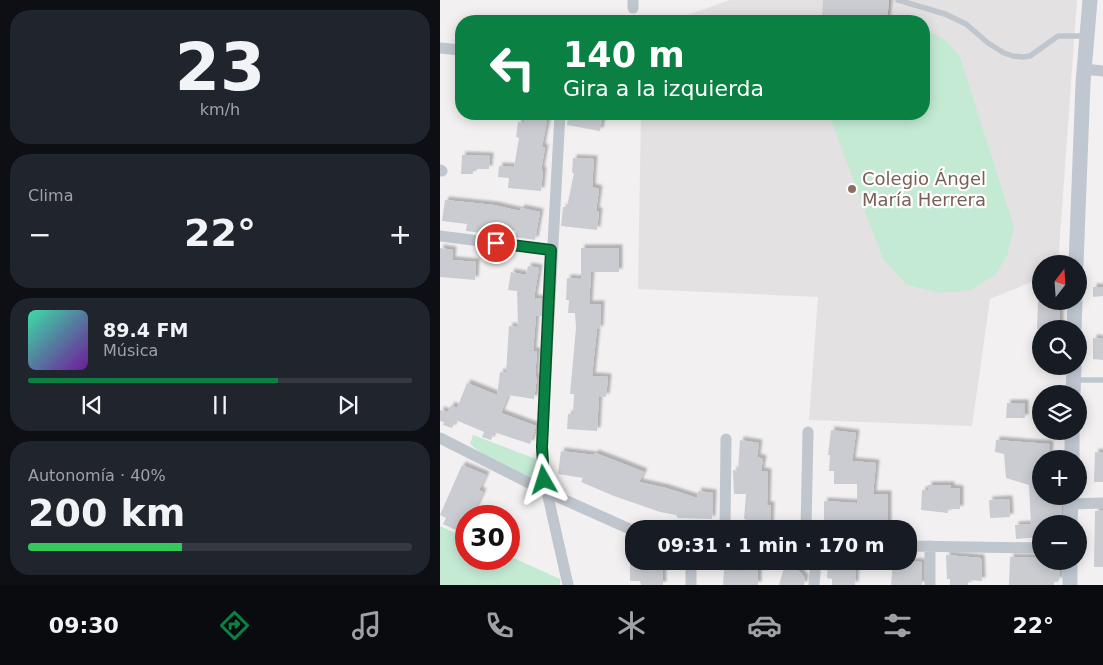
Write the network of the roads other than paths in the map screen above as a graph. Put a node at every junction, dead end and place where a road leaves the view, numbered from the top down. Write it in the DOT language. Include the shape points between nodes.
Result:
graph roads {
  1 [pos="898,0"];
  2 [pos="1090,0"];
  3 [pos="1087,36"];
  4 [pos="440,48"];
  5 [pos="455,49"];
  6 [pos="1084,70"];
  7 [pos="1103,71"];
  8 [pos="560,120"];
  9 [pos="440,236"];
  10 [pos="551,250"];
  11 [pos="1076,255"];
  12 [pos="1073,380"];
  13 [pos="1103,380"];
  14 [pos="808,432"];
  15 [pos="440,438"];
  16 [pos="726,439"];
  17 [pos="546,492"];
  18 [pos="1087,502"];
  19 [pos="1103,503"];
  20 [pos="725,520"];
  21 [pos="806,520"];
  22 [pos="625,527"];
  23 [pos="917,546"];
  24 [pos="930,546"];
  25 [pos="1032,548"];
  26 [pos="691,570"];
  27 [pos="815,570"];
  28 [pos="1070,570"];
  29 [pos="568,585"];
  30 [pos="691,585"];
  31 [pos="814,585"];
  32 [pos="930,585"];
  33 [pos="1070,585"];
  1 -- 3 [label="lane" via="966,24 988,43 1013,56 1030,56 1058,36"];
  2 -- 3 [label="street"];
  3 -- 6 [label="street"];
  4 -- 5 [label="street"];
  6 -- 7 [label="street"];
  6 -- 11 [label="street"];
  8 -- 10 [label="street"];
  9 -- 10 [label="street"];
  10 -- 17 [label="street" via="542,447"];
  12 -- 13 [label="lane"];
  14 -- 21 [label="street"];
  15 -- 17 [label="street"];
  16 -- 20 [label="street"];
  17 -- 22 [label="street"];
  17 -- 29 [label="street"];
  18 -- 19 [label="street"];
  23 -- 24 [label="street"];
  24 -- 25 [label="street"];
  24 -- 32 [label="street"];
  26 -- 30 [label="street"];
  27 -- 31 [label="street"];
  28 -- 33 [label="street"];
}
